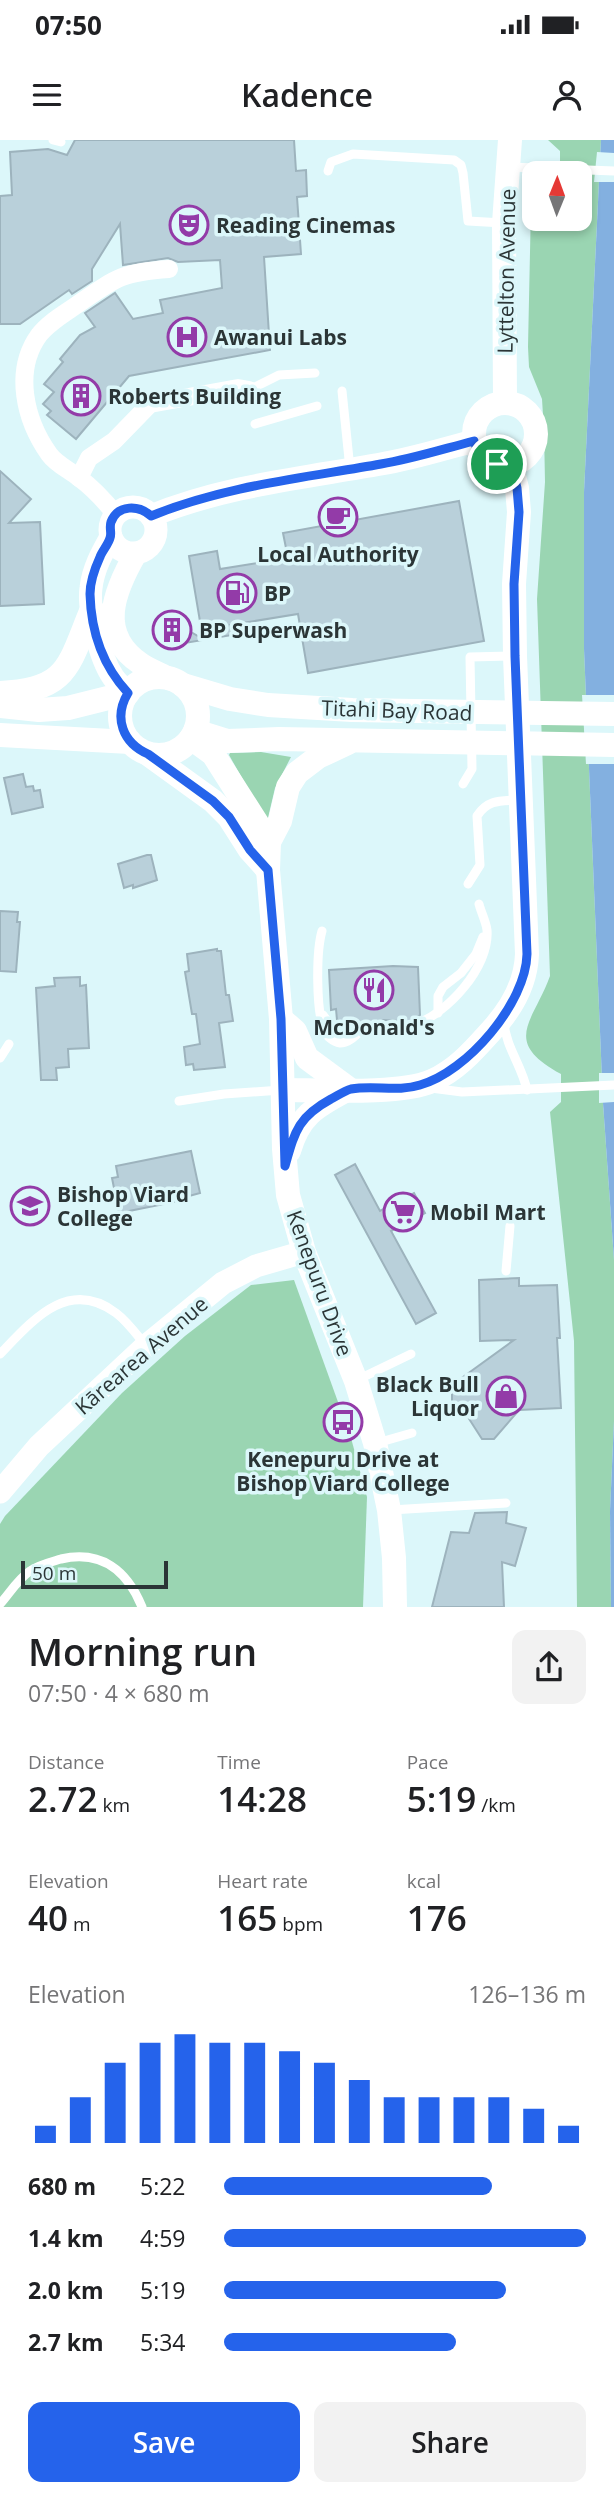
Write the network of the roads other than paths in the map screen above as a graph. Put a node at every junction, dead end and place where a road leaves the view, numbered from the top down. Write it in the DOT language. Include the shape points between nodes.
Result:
graph roads {
  1 [pos="510,140"];
  2 [pos="508,167"];
  3 [pos="328,171"];
  4 [pos="614,171"];
  5 [pos="505,223"];
  6 [pos="169,270"];
  7 [pos="315,373"];
  8 [pos="249,390"];
  9 [pos="342,391"];
  10 [pos="505,402"];
  11 [pos="317,406"];
  12 [pos="255,424"];
  13 [pos="474,441"];
  14 [pos="511,464"];
  15 [pos="350,469"];
  16 [pos="79,478"];
  17 [pos="151,516"];
  18 [pos="113,526"];
  19 [pos="136,553"];
  20 [pos="92,610"];
  21 [pos="515,656"];
  22 [pos="177,682"];
  23 [pos="0,693"];
  24 [pos="128,693"];
  25 [pos="0,706"];
  26 [pos="614,715"];
  27 [pos="0,735"];
  28 [pos="193,735"];
  29 [pos="351,741"];
  30 [pos="614,745"];
  31 [pos="139,748"];
  32 [pos="463,784"];
  33 [pos="521,800"];
  34 [pos="269,842"];
  35 [pos="268,870"];
  36 [pos="468,884"];
  37 [pos="479,904"];
  38 [pos="487,929"];
  39 [pos="321,931"];
  40 [pos="438,1013"];
  41 [pos="503,1017"];
  42 [pos="281,1019"];
  43 [pos="414,1025"];
  44 [pos="383,1027"];
  45 [pos="395,1027"];
  46 [pos="363,1029"];
  47 [pos="9,1044"];
  48 [pos="0,1058"];
  49 [pos="614,1085"];
  50 [pos="418,1086"];
  51 [pos="349,1089"];
  52 [pos="283,1090"];
  53 [pos="527,1090"];
  54 [pos="179,1101"];
  55 [pos="285,1166"];
  56 [pos="510,1226"];
  57 [pos="304,1252"];
  58 [pos="506,1271"];
  59 [pos="146,1346"];
  60 [pos="0,1354"];
  61 [pos="411,1354"];
  62 [pos="356,1381"];
  63 [pos="412,1433"];
  64 [pos="375,1443"];
  65 [pos="429,1481"];
  66 [pos="0,1492"];
  67 [pos="387,1499"];
  68 [pos="506,1503"];
  69 [pos="0,1604"];
  70 [pos="142,1607"];
  71 [pos="395,1607"];
  1 -- 2 [label="main road, Lyttelton Avenue"];
  2 -- 4 [label="lane"];
  2 -- 5 [label="main road, Lyttelton Avenue"];
  3 -- 5 [label="lane" via="331,162 353,154 454,160 463,173 468,220"];
  5 -- 10 [label="main road, Lyttelton Avenue"];
  6 -- 16 [label="street" via="118,277 53,321 29,354 23,389 27,412 50,457"];
  7 -- 8 [label="lane" via="278,375"];
  8 -- 16 [label="street" via="238,388 150,404 114,441 89,458"];
  9 -- 15 [label="lane"];
  10 -- 13 [label="main road" via="480,414"];
  10 -- 14 [label="main road" via="527,412 536,434 527,456"];
  11 -- 12 [label="lane"];
  13 -- 14 [label="main road" via="485,458"];
  13 -- 15 [label="street"];
  14 -- 21 [label="main road" via="519,512"];
  15 -- 17 [label="street" via="221,493"];
  16 -- 18 [label="street" via="103,498"];
  17 -- 18 [label="street" via="134,507 121,510"];
  17 -- 19 [label="street" via="156,529 153,542"];
  18 -- 19 [label="street" via="118,548"];
  18 -- 20 [label="street" via="91,585"];
  19 -- 22 [label="street" via="115,594 111,616 116,632 123,648 140,664"];
  20 -- 23 [label="main road" via="58,678 40,688"];
  20 -- 24 [label="street" via="102,655"];
  21 -- 32 [label="lane" via="470,657 472,769"];
  21 -- 33 [label="main road"];
  22 -- 24 [label="main road" via="147,679"];
  22 -- 26 [label="main road, Titahi Bay Road" via="268,705"];
  22 -- 28 [label="main road" via="195,701 198,721"];
  24 -- 25 [label="main road" via="68,708"];
  24 -- 31 [label="main road" via="121,723"];
  27 -- 31 [label="main road"];
  28 -- 29 [label="main road, Titahi Bay Road" via="227,741"];
  28 -- 31 [label="main road" via="172,753 160,755"];
  28 -- 34 [label="main road" via="213,754"];
  29 -- 30 [label="main road, Titahi Bay Road"];
  29 -- 34 [label="main road" via="297,773"];
  31 -- 35 [label="main road" via="213,801"];
  33 -- 36 [label="lane" via="492,801 477,816 480,865"];
  33 -- 41 [label="main road" via="527,964 520,989"];
  34 -- 35 [label="main road, Kenepuru Drive"];
  35 -- 42 [label="main road, Kenepuru Drive"];
  37 -- 38 [label="lane"];
  38 -- 40 [label="lane" via="478,970"];
  38 -- 40 [label="lane" via="476,954 443,987"];
  39 -- 46 [label="lane" via="324,1031 340,1043"];
  40 -- 43 [label="lane"];
  41 -- 50 [label="main road" via="464,1061"];
  41 -- 53 [label="lane" via="505,1035"];
  42 -- 51 [label="main road" via="295,1031 307,1058"];
  42 -- 52 [label="main road, Kenepuru Drive"];
  44 -- 45 [label="lane"];
  47 -- 48 [label="lane"];
  49 -- 53 [label="lane"];
  50 -- 51 [label="main road"];
  50 -- 53 [label="lane" via="462,1092"];
  51 -- 52 [label="main road"];
  51 -- 55 [label="main road" via="305,1117"];
  52 -- 54 [label="lane"];
  52 -- 55 [label="main road, Kenepuru Drive"];
  55 -- 57 [label="main road, Kenepuru Drive"];
  56 -- 58 [label="lane"];
  57 -- 59 [label="street, Kārearea Avenue" via="237,1274"];
  57 -- 62 [label="main road, Kenepuru Drive"];
  59 -- 60 [label="lane" via="113,1311 76,1300 45,1311"];
  59 -- 66 [label="street, Kārearea Avenue" via="39,1446"];
  61 -- 62 [label="lane"];
  62 -- 64 [label="main road, Kenepuru Drive"];
  63 -- 64 [label="lane"];
  64 -- 67 [label="main road, Kenepuru Drive"];
  65 -- 67 [label="lane"];
  67 -- 68 [label="lane"];
  67 -- 71 [label="main road, Kenepuru Drive"];
  69 -- 70 [label="lane" via="29,1571 72,1556 87,1556 118,1570"];
}
